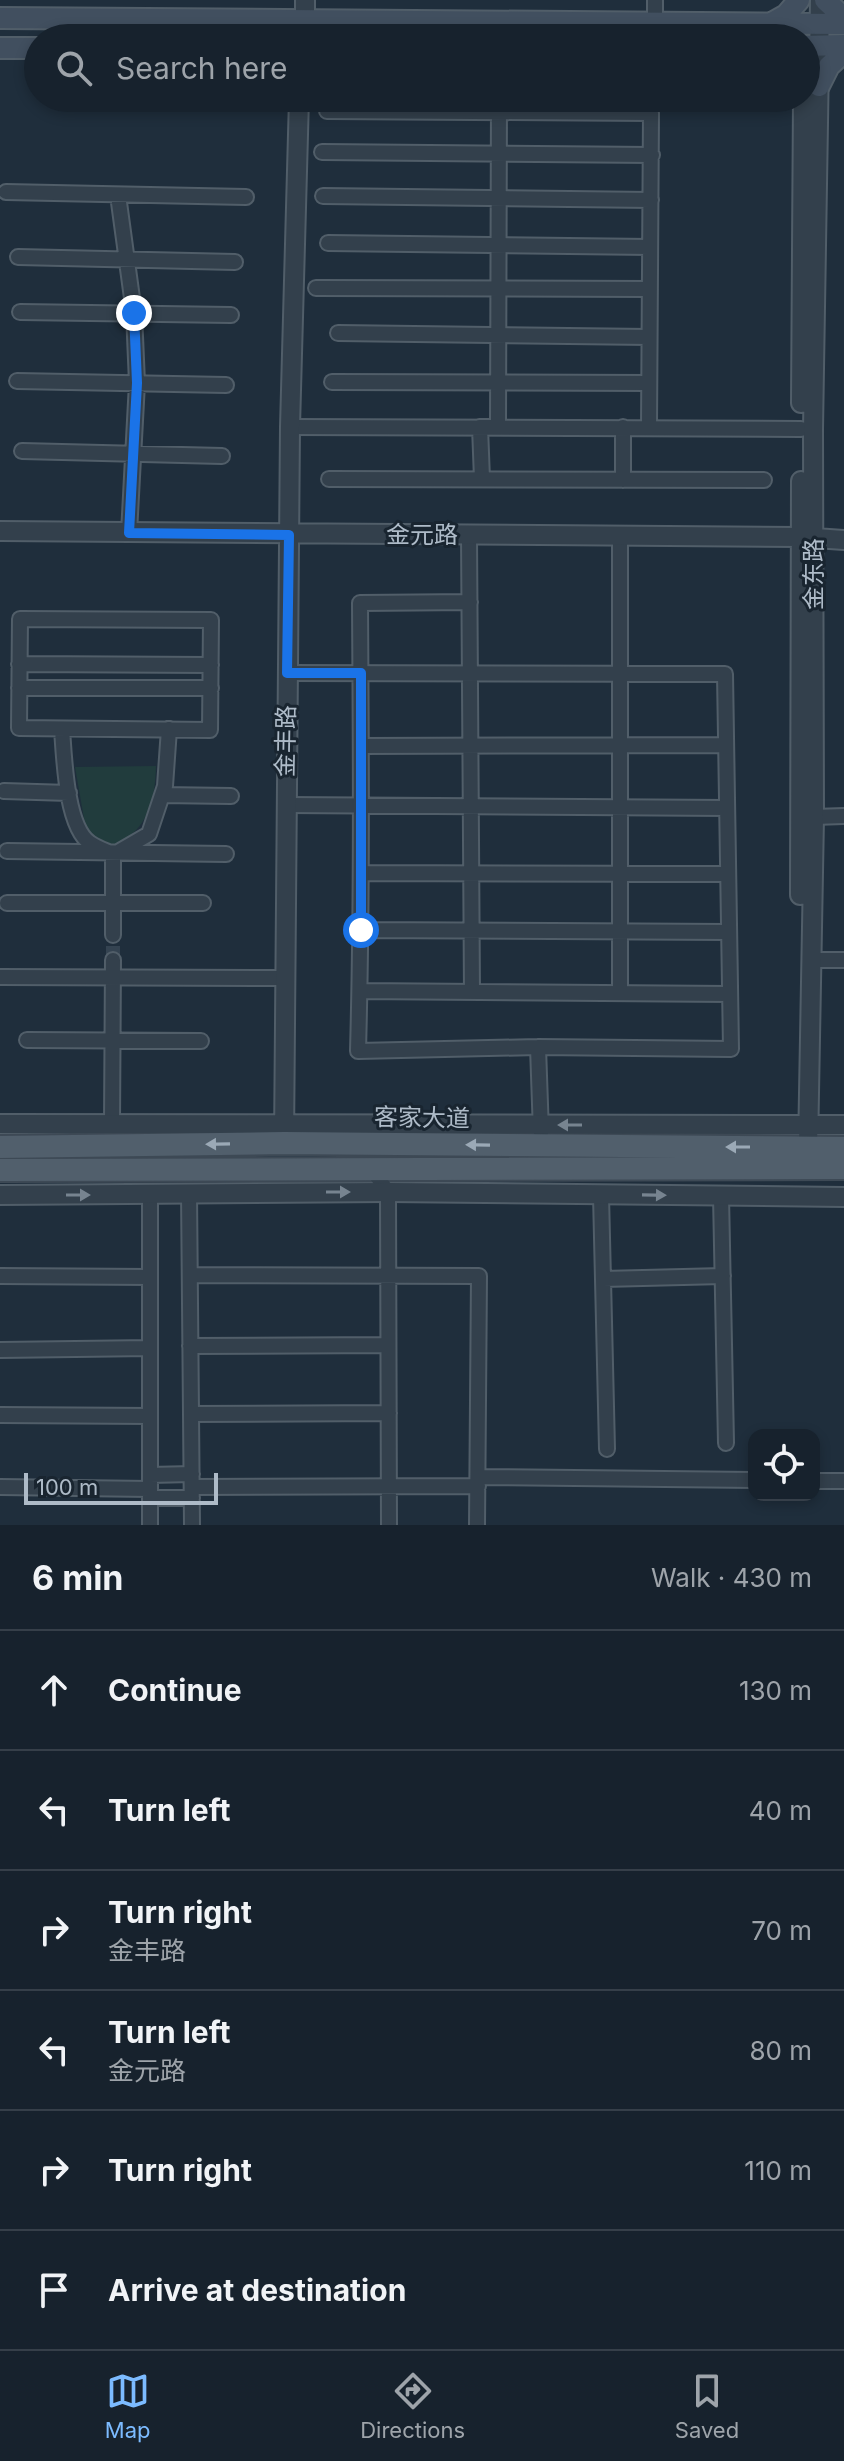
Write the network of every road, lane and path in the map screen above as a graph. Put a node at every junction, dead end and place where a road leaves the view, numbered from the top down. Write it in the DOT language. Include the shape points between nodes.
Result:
graph roads {
  1 [pos="305,0"];
  2 [pos="655,0"];
  3 [pos="802,0"];
  4 [pos="823,0"];
  5 [pos="0,18"];
  6 [pos="305,21"];
  7 [pos="844,21"];
  8 [pos="655,23"];
  9 [pos="770,24"];
  10 [pos="808,24"];
  11 [pos="815,24"];
  12 [pos="820,31"];
  13 [pos="820,38"];
  14 [pos="844,45"];
  15 [pos="0,48"];
  16 [pos="24,48"];
  17 [pos="844,52"];
  18 [pos="820,79"];
  19 [pos="299,112"];
  20 [pos="499,112"];
  21 [pos="634,112"];
  22 [pos="810,112"];
  23 [pos="811,112"];
  24 [pos="322,152"];
  25 [pos="499,155"];
  26 [pos="652,155"];
  27 [pos="6,192"];
  28 [pos="118,195"];
  29 [pos="323,196"];
  30 [pos="246,197"];
  31 [pos="499,200"];
  32 [pos="651,200"];
  33 [pos="328,243"];
  34 [pos="499,247"];
  35 [pos="650,247"];
  36 [pos="18,257"];
  37 [pos="128,259"];
  38 [pos="235,262"];
  39 [pos="316,288"];
  40 [pos="650,289"];
  41 [pos="499,291"];
  42 [pos="20,312"];
  43 [pos="134,313"];
  44 [pos="231,315"];
  45 [pos="338,333"];
  46 [pos="498,335"];
  47 [pos="649,337"];
  48 [pos="17,381"];
  49 [pos="499,381"];
  50 [pos="332,382"];
  51 [pos="137,383"];
  52 [pos="649,383"];
  53 [pos="226,385"];
  54 [pos="290,427"];
  55 [pos="480,427"];
  56 [pos="498,427"];
  57 [pos="623,427"];
  58 [pos="649,427"];
  59 [pos="801,429"];
  60 [pos="22,451"];
  61 [pos="133,453"];
  62 [pos="222,456"];
  63 [pos="329,479"];
  64 [pos="482,479"];
  65 [pos="623,480"];
  66 [pos="764,480"];
  67 [pos="0,531"];
  68 [pos="129,533"];
  69 [pos="289,535"];
  70 [pos="469,535"];
  71 [pos="620,535"];
  72 [pos="807,537"];
  73 [pos="844,540"];
  74 [pos="470,602"];
  75 [pos="19,664"];
  76 [pos="211,665"];
  77 [pos="287,673"];
  78 [pos="361,673"];
  79 [pos="470,673"];
  80 [pos="620,674"];
  81 [pos="19,688"];
  82 [pos="211,688"];
  83 [pos="62,729"];
  84 [pos="169,729"];
  85 [pos="726,745"];
  86 [pos="361,746"];
  87 [pos="471,746"];
  88 [pos="620,746"];
  89 [pos="4,791"];
  90 [pos="69,793"];
  91 [pos="162,795"];
  92 [pos="231,796"];
  93 [pos="286,805"];
  94 [pos="361,806"];
  95 [pos="471,807"];
  96 [pos="620,807"];
  97 [pos="727,808"];
  98 [pos="844,816"];
  99 [pos="814,817"];
  100 [pos="7,851"];
  101 [pos="113,854"];
  102 [pos="226,854"];
  103 [pos="362,873"];
  104 [pos="472,873"];
  105 [pos="620,873"];
  106 [pos="726,874"];
  107 [pos="114,902"];
  108 [pos="7,903"];
  109 [pos="203,903"];
  110 [pos="361,930"];
  111 [pos="472,931"];
  112 [pos="620,932"];
  113 [pos="728,932"];
  114 [pos="113,935"];
  115 [pos="113,960"];
  116 [pos="812,960"];
  117 [pos="844,960"];
  118 [pos="0,977"];
  119 [pos="112,977"];
  120 [pos="284,978"];
  121 [pos="360,991"];
  122 [pos="472,992"];
  123 [pos="620,993"];
  124 [pos="729,994"];
  125 [pos="27,1040"];
  126 [pos="112,1040"];
  127 [pos="201,1041"];
  128 [pos="538,1047"];
  129 [pos="0,1124"];
  130 [pos="112,1125"];
  131 [pos="803,1125"];
  132 [pos="844,1125"];
  133 [pos="284,1134"];
  134 [pos="541,1135"];
  135 [pos="0,1147"];
  136 [pos="802,1148"];
  137 [pos="844,1148"];
  138 [pos="371,1168"];
  139 [pos="844,1168"];
  140 [pos="0,1170"];
  141 [pos="189,1192"];
  142 [pos="388,1192"];
  143 [pos="150,1194"];
  144 [pos="0,1195"];
  145 [pos="601,1195"];
  146 [pos="721,1196"];
  147 [pos="844,1197"];
  148 [pos="190,1275"];
  149 [pos="387,1275"];
  150 [pos="0,1276"];
  151 [pos="723,1276"];
  152 [pos="150,1277"];
  153 [pos="603,1279"];
  154 [pos="388,1345"];
  155 [pos="190,1346"];
  156 [pos="150,1348"];
  157 [pos="0,1350"];
  158 [pos="389,1413"];
  159 [pos="191,1414"];
  160 [pos="0,1415"];
  161 [pos="150,1416"];
  162 [pos="726,1443"];
  163 [pos="607,1449"];
  164 [pos="748,1480"];
  165 [pos="478,1481"];
  166 [pos="820,1481"];
  167 [pos="844,1481"];
  168 [pos="192,1486"];
  169 [pos="389,1486"];
  170 [pos="0,1487"];
  171 [pos="150,1487"];
  172 [pos="150,1525"];
  173 [pos="192,1525"];
  174 [pos="389,1525"];
  175 [pos="477,1525"];
  1 -- 6 [label="street"];
  2 -- 8 [label="street"];
  3 -- 9 [label="main road"];
  3 -- 10 [label="street, 金东路"];
  4 -- 7 [label="main road"];
  4 -- 11 [label="street, 金东路"];
  5 -- 6 [label="main road"];
  6 -- 8 [label="main road"];
  7 -- 12 [label="main road"];
  8 -- 9 [label="main road"];
  13 -- 14 [label="main road"];
  15 -- 16 [label="main road"];
  17 -- 18 [label="main road"];
  19 -- 54 [label="street, 金丰路"];
  20 -- 25 [label="street"];
  21 -- 26 [label="street" via="651,113"];
  22 -- 59 [label="street, 金东路"];
  23 -- 72 [label="street, 金东路"];
  24 -- 25 [label="street"];
  25 -- 26 [label="street"];
  25 -- 31 [label="street"];
  26 -- 32 [label="street"];
  27 -- 28 [label="street"];
  28 -- 30 [label="street"];
  28 -- 37 [label="street"];
  29 -- 31 [label="street"];
  31 -- 32 [label="street"];
  31 -- 34 [label="street"];
  32 -- 35 [label="street"];
  33 -- 34 [label="street"];
  34 -- 35 [label="street"];
  34 -- 41 [label="street"];
  35 -- 40 [label="street"];
  36 -- 37 [label="street"];
  37 -- 38 [label="street"];
  37 -- 43 [label="street"];
  39 -- 41 [label="street"];
  40 -- 41 [label="street"];
  40 -- 47 [label="street"];
  41 -- 46 [label="street"];
  42 -- 43 [label="street"];
  43 -- 44 [label="street"];
  43 -- 51 [label="street"];
  45 -- 46 [label="street"];
  46 -- 47 [label="street"];
  46 -- 49 [label="street"];
  47 -- 52 [label="street"];
  48 -- 51 [label="street"];
  49 -- 50 [label="street"];
  49 -- 52 [label="street"];
  49 -- 56 [label="street"];
  51 -- 53 [label="street"];
  51 -- 61 [label="street"];
  52 -- 58 [label="street"];
  54 -- 55 [label="street"];
  54 -- 69 [label="street, 金丰路"];
  55 -- 56 [label="street"];
  55 -- 64 [label="street"];
  56 -- 57 [label="street"];
  57 -- 58 [label="street"];
  57 -- 65 [label="street"];
  58 -- 59 [label="street"];
  59 -- 72 [label="street, 金东路"];
  60 -- 61 [label="street"];
  61 -- 62 [label="street"];
  61 -- 68 [label="street"];
  63 -- 64 [label="street"];
  64 -- 65 [label="street"];
  65 -- 66 [label="street"];
  67 -- 68 [label="street, 金元路"];
  68 -- 69 [label="street, 金元路"];
  69 -- 70 [label="street, 金元路"];
  69 -- 77 [label="street, 金丰路"];
  70 -- 71 [label="street, 金元路"];
  70 -- 74 [label="street"];
  71 -- 72 [label="street, 金元路"];
  71 -- 80 [label="street"];
  72 -- 73 [label="street, 金元路"];
  72 -- 99 [label="street, 金东路"];
  72 -- 131 [label="street, 金东路"];
  74 -- 78 [label="street" via="360,603"];
  74 -- 79 [label="street"];
  75 -- 76 [label="street"];
  75 -- 76 [label="street" via="20,619 211,620"];
  75 -- 81 [label="street"];
  76 -- 82 [label="street"];
  77 -- 78 [label="street"];
  77 -- 93 [label="street, 金丰路"];
  78 -- 79 [label="street"];
  78 -- 86 [label="street"];
  79 -- 80 [label="street"];
  79 -- 87 [label="street"];
  80 -- 85 [label="street" via="725,674"];
  80 -- 88 [label="street"];
  81 -- 82 [label="street"];
  81 -- 83 [label="street" via="19,728"];
  82 -- 84 [label="street" via="210,730"];
  83 -- 84 [label="street"];
  83 -- 90 [label="street"];
  84 -- 91 [label="street"];
  85 -- 88 [label="street"];
  85 -- 97 [label="street"];
  86 -- 87 [label="street"];
  86 -- 94 [label="street"];
  87 -- 88 [label="street"];
  87 -- 95 [label="street"];
  88 -- 96 [label="street"];
  89 -- 90 [label="street"];
  90 -- 101 [label="street" via="79,832"];
  91 -- 92 [label="street"];
  91 -- 101 [label="street" via="149,834"];
  93 -- 94 [label="street"];
  93 -- 120 [label="street, 金丰路"];
  94 -- 95 [label="street"];
  94 -- 103 [label="street"];
  95 -- 96 [label="street"];
  95 -- 104 [label="street"];
  96 -- 97 [label="street"];
  96 -- 105 [label="street"];
  97 -- 106 [label="street"];
  98 -- 99 [label="street"];
  99 -- 116 [label="street, 金东路"];
  100 -- 101 [label="street"];
  101 -- 102 [label="street"];
  101 -- 107 [label="street"];
  103 -- 104 [label="street"];
  103 -- 110 [label="street"];
  104 -- 105 [label="street"];
  104 -- 111 [label="street"];
  105 -- 106 [label="street"];
  105 -- 112 [label="street"];
  106 -- 113 [label="street"];
  107 -- 108 [label="street"];
  107 -- 109 [label="street"];
  107 -- 114 [label="street"];
  110 -- 111 [label="street"];
  110 -- 121 [label="street"];
  111 -- 112 [label="street"];
  111 -- 122 [label="street"];
  112 -- 113 [label="street"];
  112 -- 123 [label="street"];
  113 -- 124 [label="street"];
  115 -- 119 [label="street"];
  116 -- 117 [label="street"];
  116 -- 131 [label="street, 金东路"];
  118 -- 119 [label="street"];
  119 -- 120 [label="street"];
  119 -- 126 [label="street"];
  120 -- 133 [label="street, 金丰路"];
  121 -- 122 [label="street"];
  121 -- 128 [label="street" via="358,1051"];
  122 -- 123 [label="street"];
  123 -- 124 [label="street"];
  124 -- 128 [label="street" via="731,1049"];
  125 -- 126 [label="street"];
  126 -- 127 [label="street"];
  126 -- 130 [label="street"];
  128 -- 134 [label="street"];
  129 -- 130 [label="street"];
  130 -- 133 [label="street"];
  131 -- 132 [label="street"];
  131 -- 134 [label="street, one-way"];
  131 -- 136 [label="street, 金东路"];
  134 -- 133 [label="main road, 客家大道, one-way"];
  133 -- 135 [label="main road, 客家大道, one-way"];
  136 -- 134 [label="main road, 客家大道, one-way"];
  136 -- 137 [label="main road, 客家大道"];
  138 -- 139 [label="main road, 客家大道"];
  138 -- 140 [label="main road, 客家大道"];
  138 -- 142 [label="street"];
  141 -- 142 [label="street, one-way"];
  141 -- 143 [label="street"];
  141 -- 148 [label="street"];
  142 -- 145 [label="street"];
  142 -- 149 [label="street"];
  144 -- 143 [label="street, one-way"];
  143 -- 152 [label="street"];
  145 -- 146 [label="street, one-way"];
  145 -- 153 [label="street"];
  146 -- 147 [label="street"];
  146 -- 151 [label="street"];
  148 -- 149 [label="street"];
  148 -- 155 [label="street"];
  149 -- 154 [label="street"];
  149 -- 165 [label="street" via="479,1276"];
  150 -- 152 [label="street"];
  151 -- 153 [label="street"];
  151 -- 162 [label="street"];
  152 -- 156 [label="street"];
  153 -- 163 [label="street"];
  154 -- 155 [label="street"];
  154 -- 158 [label="street"];
  155 -- 159 [label="street"];
  156 -- 157 [label="street"];
  156 -- 161 [label="street"];
  158 -- 159 [label="street"];
  158 -- 169 [label="street"];
  159 -- 168 [label="street"];
  160 -- 161 [label="street"];
  161 -- 171 [label="street"];
  164 -- 165 [label="street"];
  165 -- 169 [label="street"];
  165 -- 175 [label="street"];
  166 -- 167 [label="street"];
  168 -- 169 [label="street"];
  168 -- 171 [label="street"];
  168 -- 171 [label="street"];
  168 -- 173 [label="street"];
  169 -- 174 [label="street"];
  170 -- 171 [label="street"];
  171 -- 172 [label="street"];
}
